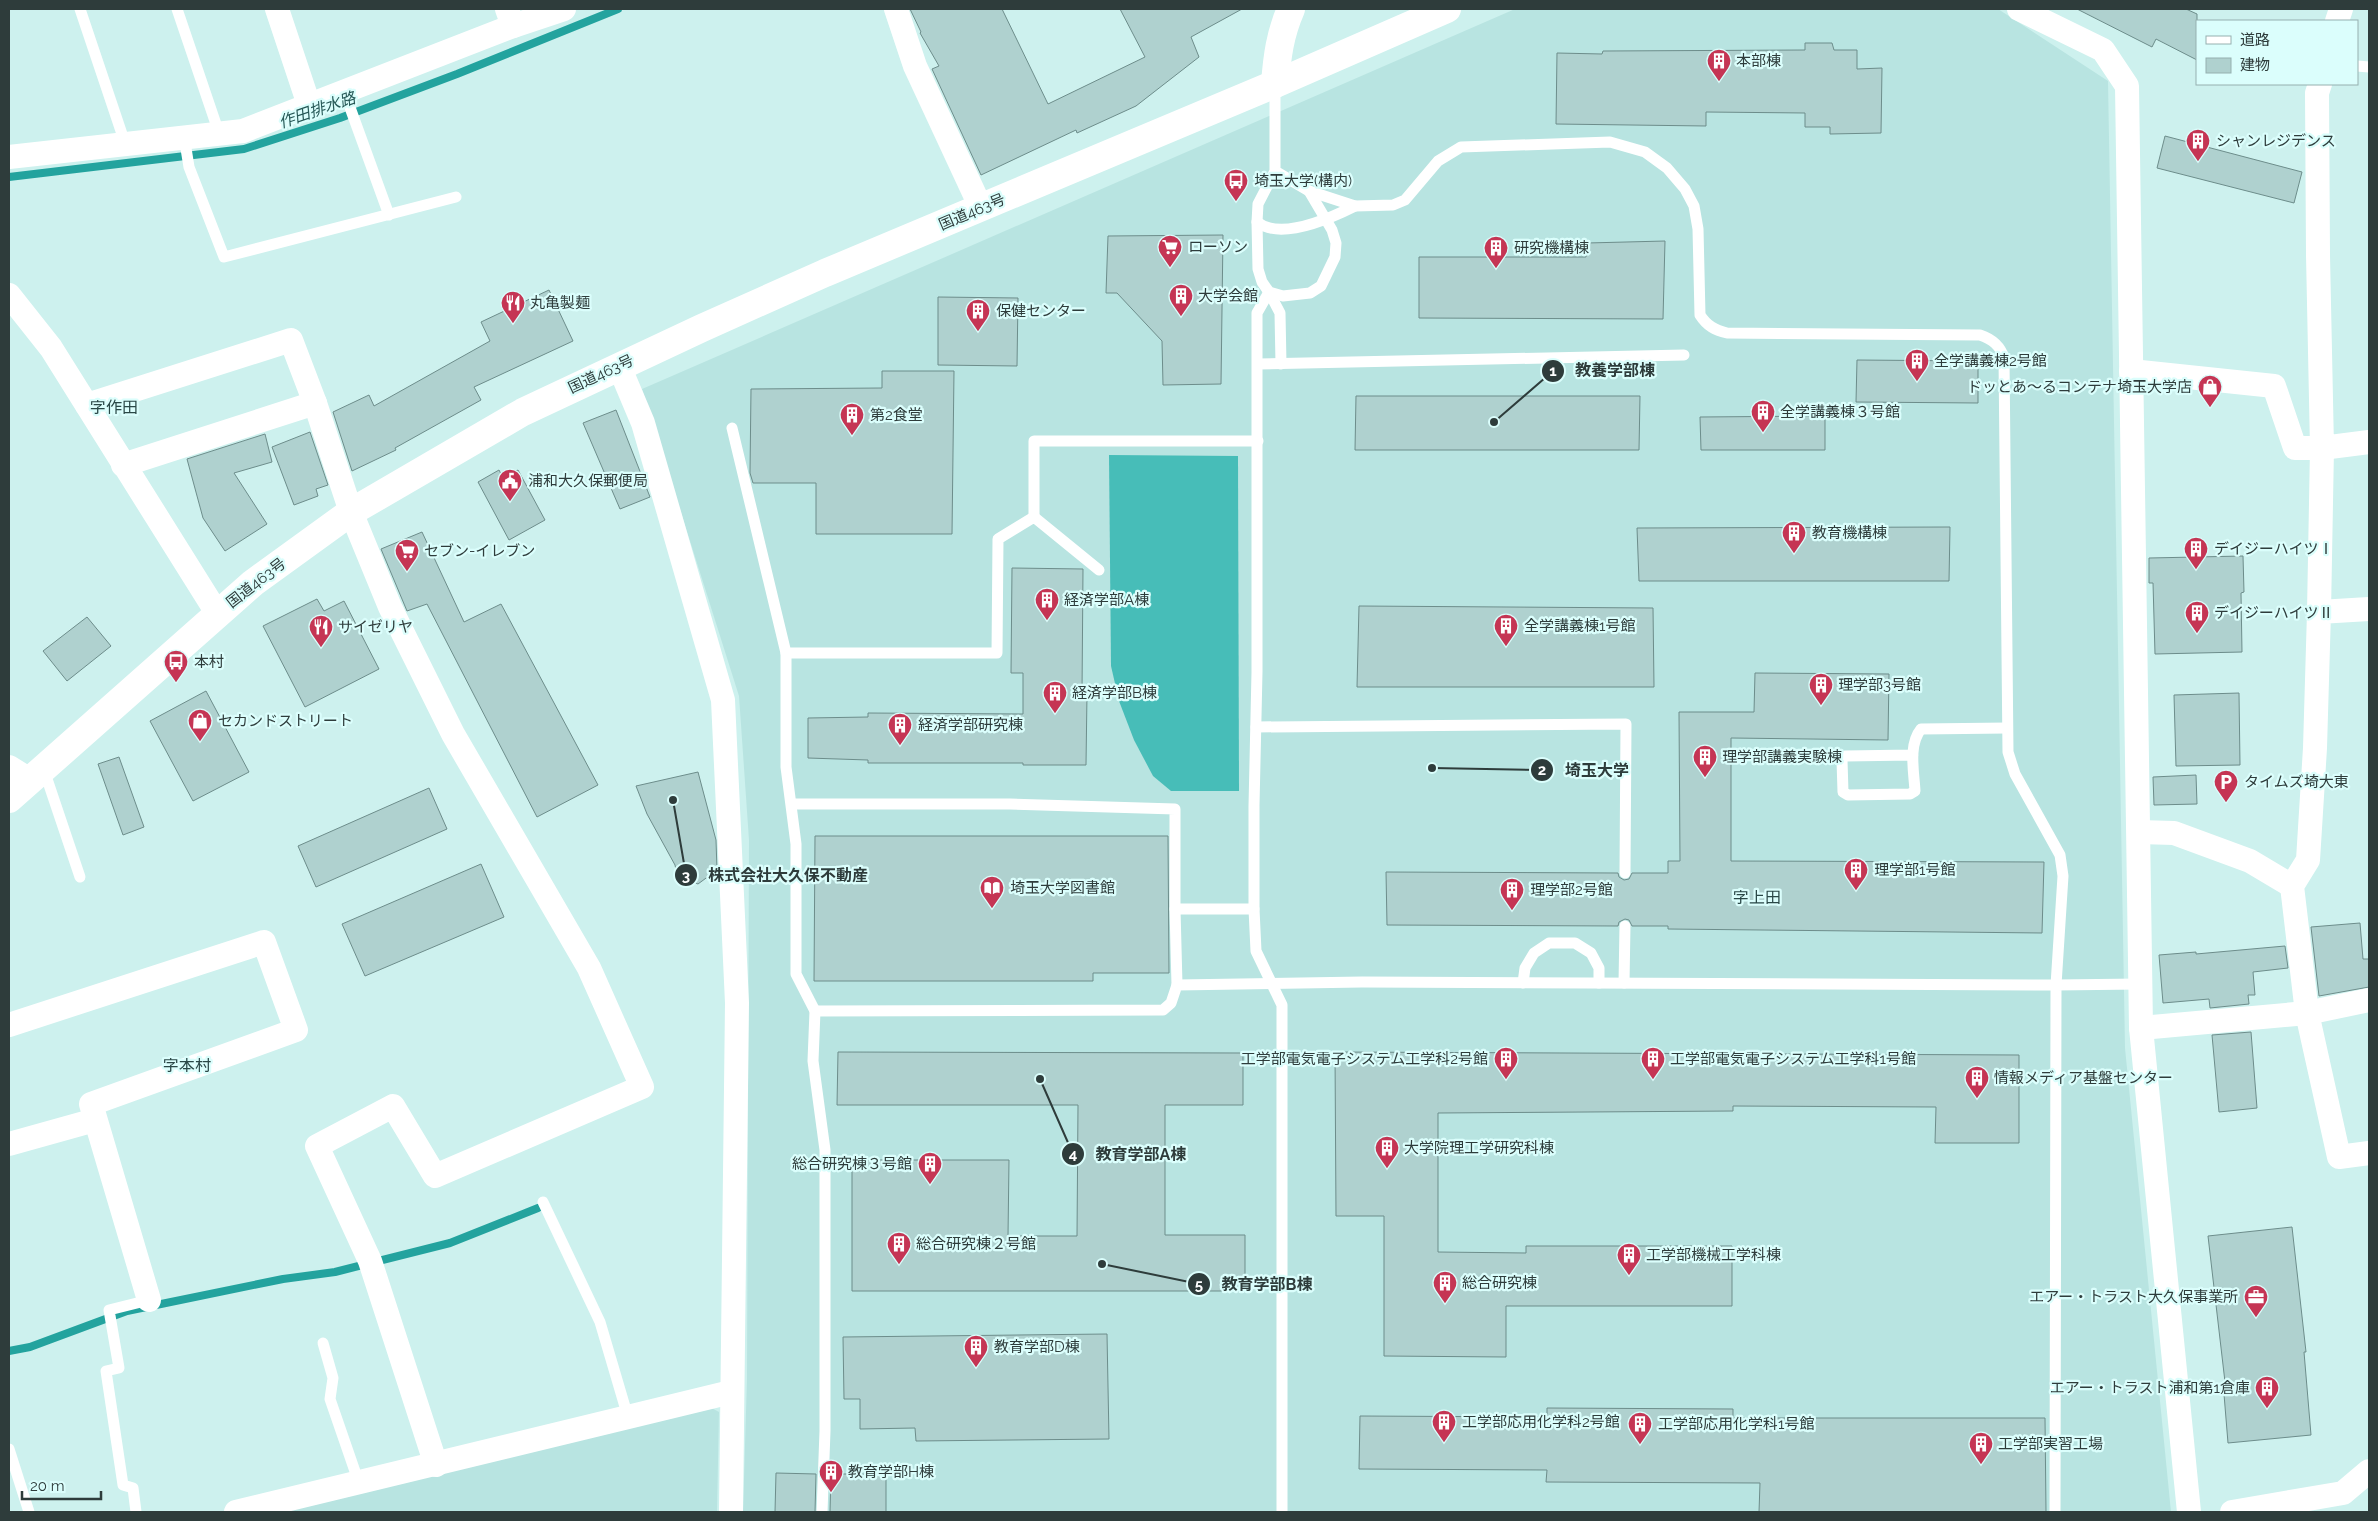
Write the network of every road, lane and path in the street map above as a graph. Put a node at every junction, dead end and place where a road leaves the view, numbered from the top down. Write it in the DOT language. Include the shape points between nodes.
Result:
graph roads {
  1 [pos="80,9"];
  2 [pos="177,9"];
  3 [pos="277,9"];
  4 [pos="564,9"];
  5 [pos="896,9"];
  6 [pos="1292,9"];
  7 [pos="1447,9"];
  8 [pos="2019,9"];
  9 [pos="510,18"];
  10 [pos="1275,84"];
  11 [pos="2320,85"];
  12 [pos="347,99"];
  13 [pos="309,105"];
  14 [pos="219,133"];
  15 [pos="125,143"];
  16 [pos="185,143"];
  17 [pos="9,157"];
  18 [pos="1276,172"];
  19 [pos="1309,191"];
  20 [pos="456,197"];
  21 [pos="1355,206"];
  22 [pos="981,208"];
  23 [pos="389,215"];
  24 [pos="1327,221"];
  25 [pos="1258,222"];
  26 [pos="1269,292"];
  27 [pos="9,295"];
  28 [pos="1684,355"];
  29 [pos="1258,364"];
  30 [pos="1281,364"];
  31 [pos="619,366"];
  32 [pos="2131,371"];
  33 [pos="315,403"];
  34 [pos="86,406"];
  35 [pos="732,428"];
  36 [pos="1258,442"];
  37 [pos="2369,442"];
  38 [pos="2322,448"];
  39 [pos="123,465"];
  40 [pos="351,512"];
  41 [pos="1034,517"];
  42 [pos="1099,570"];
  43 [pos="2369,609"];
  44 [pos="2319,612"];
  45 [pos="217,613"];
  46 [pos="786,653"];
  47 [pos="1256,727"];
  48 [pos="2007,728"];
  49 [pos="1913,755"];
  50 [pos="27,771"];
  51 [pos="9,799"];
  52 [pos="792,804"];
  53 [pos="2140,832"];
  54 [pos="1625,873"];
  55 [pos="80,877"];
  56 [pos="2292,886"];
  57 [pos="1175,909"];
  58 [pos="1254,909"];
  59 [pos="1625,926"];
  60 [pos="1523,982"];
  61 [pos="1599,983"];
  62 [pos="1624,983"];
  63 [pos="1272,984"];
  64 [pos="2139,984"];
  65 [pos="1177,985"];
  66 [pos="2056,985"];
  67 [pos="2369,1000"];
  68 [pos="815,1011"];
  69 [pos="2307,1013"];
  70 [pos="9,1025"];
  71 [pos="2141,1028"];
  72 [pos="95,1120"];
  73 [pos="9,1144"];
  74 [pos="2369,1153"];
  75 [pos="543,1202"];
  76 [pos="150,1300"];
  77 [pos="322,1343"];
  78 [pos="731,1392"];
  79 [pos="628,1417"];
  80 [pos="9,1450"];
  81 [pos="436,1465"];
  82 [pos="2369,1471"];
  83 [pos="359,1483"];
  84 [pos="29,1512"];
  85 [pos="136,1512"];
  86 [pos="236,1512"];
  87 [pos="731,1512"];
  88 [pos="822,1512"];
  89 [pos="1282,1512"];
  90 [pos="2055,1512"];
  91 [pos="2189,1512"];
  92 [pos="2232,1512"];
  1 -- 15 [label="lane"];
  2 -- 14 [label="lane"];
  3 -- 13 [label="street"];
  4 -- 9 [label="street"];
  5 -- 22 [label="street" via="915,66"];
  6 -- 10 [label="main road" via="1279,44"];
  7 -- 10 [label="main road, 国道463号"];
  8 -- 32 [label="street" via="2104,50 2127,86"];
  9 -- 12 [label="street"];
  10 -- 18 [label="lane"];
  10 -- 22 [label="main road, 国道463号"];
  11 -- 38 [label="street" via="2317,93 2318,255"];
  12 -- 13 [label="street"];
  12 -- 23 [label="lane"];
  13 -- 14 [label="street" via="243,131"];
  14 -- 16 [label="street"];
  15 -- 16 [label="street"];
  15 -- 17 [label="street"];
  16 -- 23 [label="lane" via="189,167 224,257"];
  18 -- 19 [label="lane"];
  18 -- 25 [label="lane" via="1258,204"];
  19 -- 21 [label="lane"];
  19 -- 24 [label="lane"];
  20 -- 23 [label="lane"];
  21 -- 24 [label="lane"];
  21 -- 48 [label="lane" via="1393,205 1405,200 1438,161 1461,147 1610,142 1645,152 1667,168 1685,189 1694,206 1698,228 1700,315 1715,330 1727,334 1980,335 1990,338 2004,358"];
  22 -- 31 [label="main road, 国道463号" via="825,273"];
  24 -- 25 [label="lane" via="1272,229"];
  24 -- 26 [label="lane" via="1336,243 1335,257 1321,286 1310,293 1294,296"];
  25 -- 26 [label="lane" via="1258,269"];
  26 -- 29 [label="lane" via="1257,313"];
  26 -- 30 [label="lane" via="1280,313"];
  27 -- 34 [label="street" via="51,348"];
  28 -- 30 [label="lane"];
  29 -- 30 [label="lane"];
  29 -- 36 [label="lane"];
  31 -- 40 [label="main road, 国道463号" via="523,412"];
  31 -- 78 [label="street" via="643,423 723,700 737,1003"];
  32 -- 38 [label="street" via="2274,386 2294,448"];
  32 -- 53 [label="street"];
  33 -- 34 [label="street" via="291,340"];
  33 -- 39 [label="street"];
  33 -- 40 [label="street"];
  34 -- 39 [label="street"];
  35 -- 46 [label="lane"];
  36 -- 41 [label="lane" via="1034,441"];
  36 -- 47 [label="lane"];
  37 -- 38 [label="street"];
  38 -- 44 [label="street"];
  39 -- 45 [label="street"];
  40 -- 45 [label="main road, 国道463号"];
  40 -- 81 [label="street" via="390,607 453,734 589,968 642,1087 435,1176 393,1106 317,1146 370,1262"];
  41 -- 42 [label="lane"];
  41 -- 46 [label="lane" via="998,539 997,653"];
  43 -- 44 [label="street"];
  44 -- 56 [label="street" via="2308,860"];
  45 -- 50 [label="main road, 国道463号"];
  46 -- 52 [label="lane" via="786,768"];
  47 -- 54 [label="lane" via="1626,724"];
  47 -- 58 [label="lane"];
  48 -- 49 [label="lane" via="1921,730 1916,735"];
  48 -- 66 [label="lane" via="2008,752 2015,774 2060,855 2064,876"];
  49 -- 49 [label="lane" via="1915,791 1910,794 1848,795 1843,792 1842,760 1845,756"];
  50 -- 51 [label="main road, 国道463号"];
  50 -- 55 [label="lane"];
  52 -- 57 [label="lane" via="1010,804 1175,809"];
  52 -- 68 [label="lane" via="796,844 796,974"];
  53 -- 56 [label="street" via="2174,833 2250,861"];
  53 -- 64 [label="street"];
  56 -- 69 [label="street"];
  57 -- 58 [label="lane"];
  57 -- 65 [label="lane"];
  58 -- 63 [label="lane" via="1256,952"];
  59 -- 62 [label="lane"];
  60 -- 61 [label="lane"];
  60 -- 61 [label="lane" via="1524,968 1534,953 1549,943 1575,943 1591,953 1599,968"];
  60 -- 63 [label="lane"];
  61 -- 62 [label="lane"];
  62 -- 66 [label="lane"];
  63 -- 65 [label="lane"];
  63 -- 89 [label="lane" via="1282,1005"];
  64 -- 66 [label="lane"];
  64 -- 71 [label="street"];
  65 -- 68 [label="lane" via="1171,1003 1163,1010"];
  66 -- 90 [label="lane"];
  67 -- 69 [label="street"];
  68 -- 88 [label="lane" via="813,1061 825,1150"];
  69 -- 71 [label="street"];
  69 -- 74 [label="street" via="2340,1157"];
  70 -- 72 [label="street" via="264,942 296,1030 91,1104"];
  71 -- 91 [label="street"];
  72 -- 73 [label="street"];
  72 -- 76 [label="street"];
  75 -- 79 [label="lane" via="600,1322"];
  76 -- 85 [label="lane" via="109,1310 119,1368 106,1372 123,1485 132,1488"];
  77 -- 83 [label="lane" via="333,1378 330,1399"];
  78 -- 79 [label="street"];
  78 -- 87 [label="street"];
  79 -- 81 [label="street"];
  80 -- 84 [label="lane"];
  81 -- 83 [label="street"];
  82 -- 92 [label="street" via="2342,1493"];
  83 -- 86 [label="street"];
}
